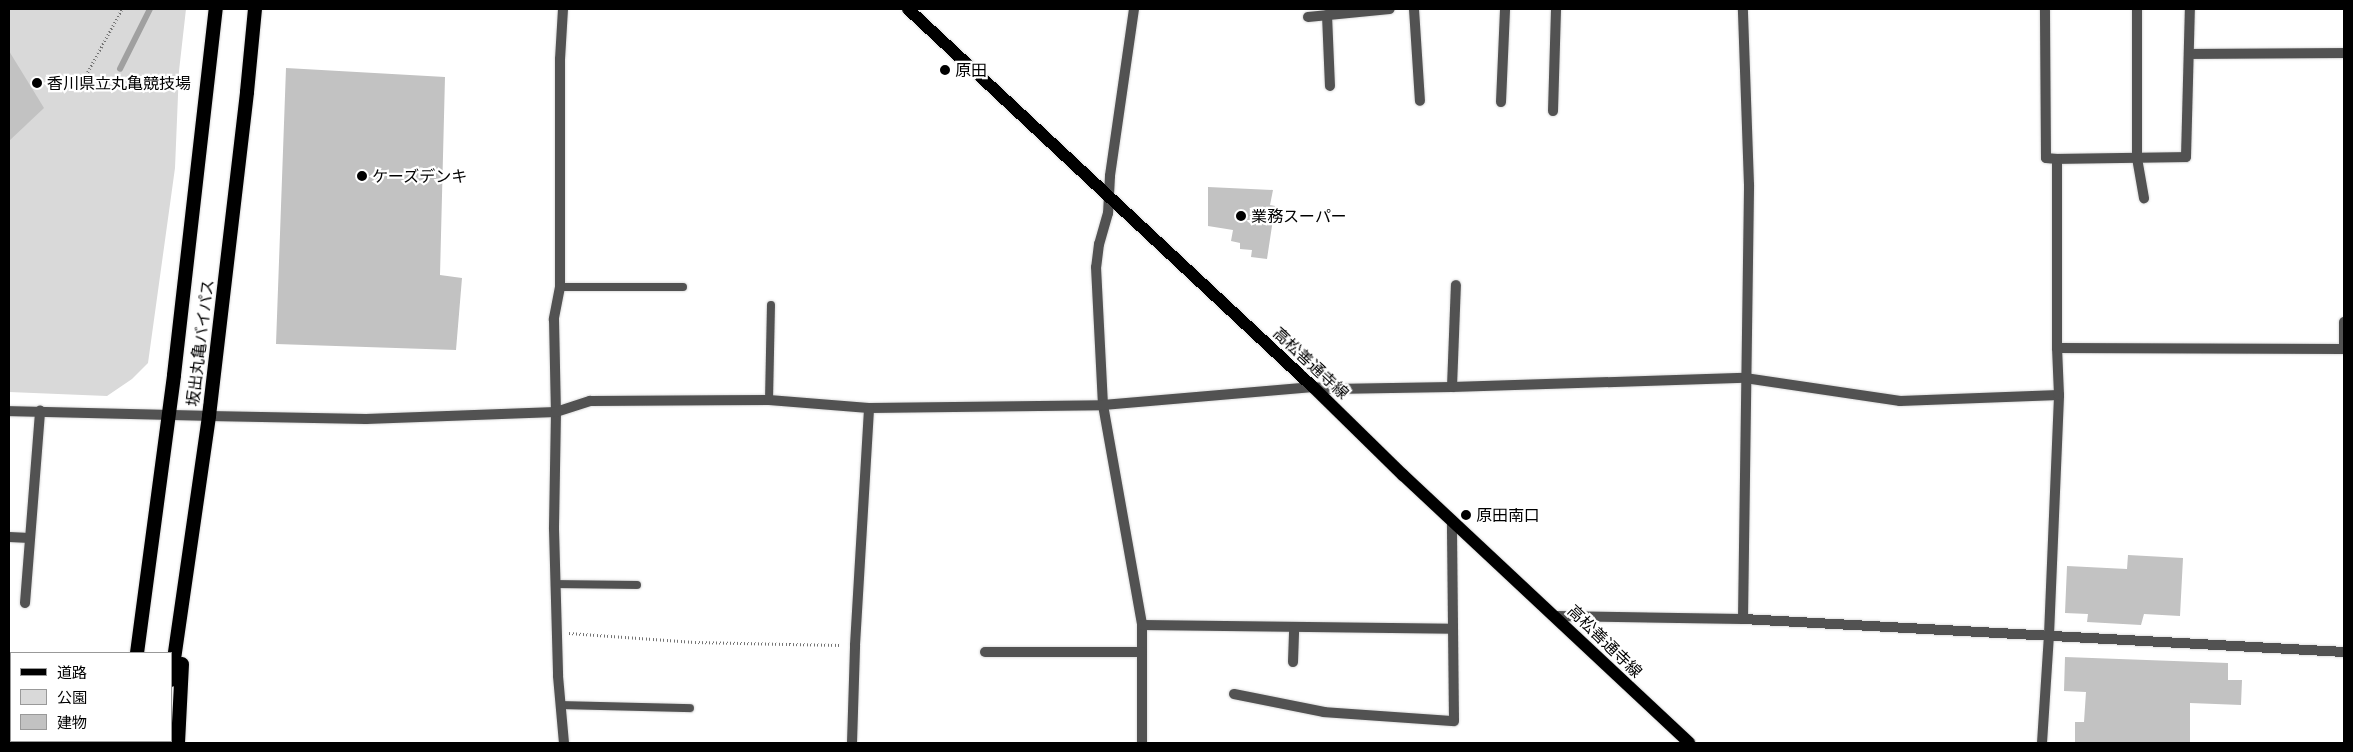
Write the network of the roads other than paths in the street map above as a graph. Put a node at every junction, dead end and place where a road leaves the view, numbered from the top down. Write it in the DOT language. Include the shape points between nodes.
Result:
graph roads {
  1 [pos="206,9"];
  2 [pos="216,9"];
  3 [pos="255,9"];
  4 [pos="260,9"];
  5 [pos="563,9"];
  6 [pos="908,9"];
  7 [pos="1134,9"];
  8 [pos="1390,9"];
  9 [pos="1414,9"];
  10 [pos="1505,9"];
  11 [pos="1556,9"];
  12 [pos="1743,9"];
  13 [pos="2045,9"];
  14 [pos="2137,9"];
  15 [pos="2190,9"];
  16 [pos="1328,16"];
  17 [pos="1308,17"];
  18 [pos="2344,53"];
  19 [pos="2189,54"];
  20 [pos="1330,86"];
  21 [pos="247,92"];
  22 [pos="1420,101"];
  23 [pos="1501,102"];
  24 [pos="205,110"];
  25 [pos="1553,111"];
  26 [pos="2137,158"];
  27 [pos="2057,159"];
  28 [pos="1109,196"];
  29 [pos="2144,198"];
  30 [pos="1456,285"];
  31 [pos="560,287"];
  32 [pos="683,287"];
  33 [pos="771,305"];
  34 [pos="2344,322"];
  35 [pos="2057,348"];
  36 [pos="2344,349"];
  37 [pos="1745,378"];
  38 [pos="1313,387"];
  39 [pos="1452,387"];
  40 [pos="2059,395"];
  41 [pos="769,400"];
  42 [pos="1104,405"];
  43 [pos="869,408"];
  44 [pos="9,411"];
  45 [pos="40,412"];
  46 [pos="556,412"];
  47 [pos="169,416"];
  48 [pos="209,416"];
  49 [pos="1452,520"];
  50 [pos="9,538"];
  51 [pos="30,538"];
  52 [pos="555,584"];
  53 [pos="637,585"];
  54 [pos="184,598"];
  55 [pos="25,603"];
  56 [pos="1556,616"];
  57 [pos="1743,619"];
  58 [pos="1142,626"];
  59 [pos="1294,627"];
  60 [pos="1453,628"];
  61 [pos="2049,635"];
  62 [pos="137,652"];
  63 [pos="985,652"];
  64 [pos="1142,652"];
  65 [pos="2344,652"];
  66 [pos="1293,662"];
  67 [pos="172,674"];
  68 [pos="1234,694"];
  69 [pos="563,705"];
  70 [pos="690,708"];
  71 [pos="178,743"];
  72 [pos="564,743"];
  73 [pos="852,743"];
  74 [pos="1142,743"];
  75 [pos="1689,743"];
  76 [pos="2042,743"];
  1 -- 24 [label="highway"];
  2 -- 24 [label="highway, 坂出丸亀バイパス"];
  3 -- 21 [label="highway, 坂出丸亀バイパス"];
  4 -- 21 [label="highway"];
  5 -- 31 [label="street"];
  6 -- 28 [label="main road, 高松善通寺線"];
  7 -- 28 [label="street"];
  8 -- 16 [label="street"];
  9 -- 22 [label="street"];
  10 -- 23 [label="street"];
  11 -- 25 [label="street"];
  12 -- 37 [label="street" via="1749,185"];
  13 -- 27 [label="street" via="2046,158"];
  14 -- 26 [label="street"];
  15 -- 19 [label="street"];
  16 -- 17 [label="street"];
  16 -- 20 [label="street"];
  18 -- 19 [label="street"];
  19 -- 26 [label="street" via="2186,157"];
  21 -- 48 [label="highway, 坂出丸亀バイパス"];
  24 -- 47 [label="highway, 坂出丸亀バイパス"];
  26 -- 27 [label="street"];
  26 -- 29 [label="street"];
  27 -- 35 [label="street"];
  28 -- 38 [label="main road, 高松善通寺線"];
  28 -- 42 [label="street" via="1096,267"];
  30 -- 39 [label="street"];
  31 -- 32 [label="lane"];
  31 -- 46 [label="street" via="554,319"];
  33 -- 41 [label="lane"];
  34 -- 36 [label="street"];
  35 -- 36 [label="street"];
  35 -- 40 [label="street"];
  37 -- 39 [label="street"];
  37 -- 40 [label="street" via="1900,402"];
  37 -- 57 [label="street"];
  38 -- 39 [label="street"];
  38 -- 42 [label="street"];
  38 -- 49 [label="main road, 高松善通寺線"];
  40 -- 61 [label="street"];
  41 -- 43 [label="street"];
  41 -- 46 [label="street" via="590,401"];
  42 -- 43 [label="street"];
  42 -- 58 [label="street"];
  43 -- 73 [label="street"];
  44 -- 45 [label="street"];
  45 -- 47 [label="street"];
  45 -- 51 [label="street"];
  46 -- 48 [label="street" via="366,419"];
  46 -- 52 [label="street"];
  47 -- 48 [label="street"];
  47 -- 62 [label="highway, 坂出丸亀バイパス"];
  48 -- 54 [label="highway, 坂出丸亀バイパス"];
  49 -- 56 [label="main road, 高松善通寺線"];
  49 -- 60 [label="street"];
  50 -- 51 [label="street"];
  51 -- 55 [label="street"];
  52 -- 53 [label="lane"];
  52 -- 69 [label="street" via="558,676"];
  54 -- 67 [label="highway, 坂出丸亀バイパス"];
  54 -- 71 [label="highway"];
  56 -- 57 [label="street"];
  56 -- 75 [label="main road, 高松善通寺線"];
  57 -- 61 [label="street"];
  58 -- 59 [label="street"];
  58 -- 64 [label="street"];
  59 -- 60 [label="street"];
  59 -- 66 [label="street"];
  60 -- 68 [label="street" via="1454,721 1324,712"];
  61 -- 65 [label="street"];
  61 -- 76 [label="street"];
  63 -- 64 [label="street"];
  64 -- 74 [label="street"];
  69 -- 70 [label="lane"];
  69 -- 72 [label="street"];
}
